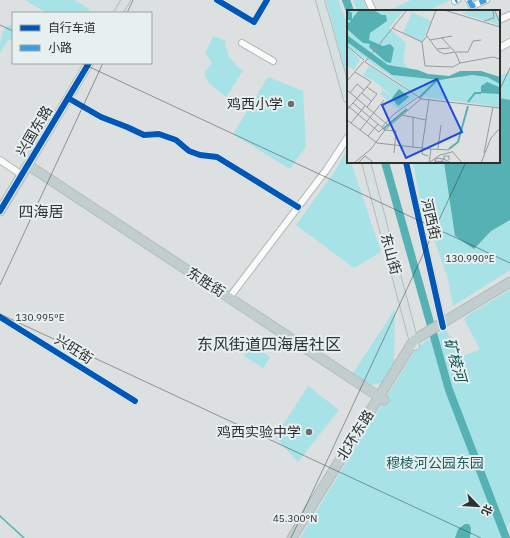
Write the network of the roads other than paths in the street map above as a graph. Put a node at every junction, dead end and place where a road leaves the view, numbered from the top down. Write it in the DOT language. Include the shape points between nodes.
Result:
graph roads {
  1 [pos="126,0"];
  2 [pos="217,0"];
  3 [pos="267,0"];
  4 [pos="320,0"];
  5 [pos="368,0"];
  6 [pos="469,0"];
  7 [pos="486,0"];
  8 [pos="373,10"];
  9 [pos="119,12"];
  10 [pos="510,15"];
  11 [pos="500,20"];
  12 [pos="510,42"];
  13 [pos="242,43"];
  14 [pos="500,47"];
  15 [pos="273,61"];
  16 [pos="88,64"];
  17 [pos="347,95"];
  18 [pos="68,98"];
  19 [pos="347,138"];
  20 [pos="0,160"];
  21 [pos="366,163"];
  22 [pos="406,163"];
  23 [pos="28,165"];
  24 [pos="22,175"];
  25 [pos="298,207"];
  26 [pos="0,211"];
  27 [pos="510,282"];
  28 [pos="510,287"];
  29 [pos="229,298"];
  30 [pos="0,317"];
  31 [pos="443,325"];
  32 [pos="418,341"];
  33 [pos="381,399"];
  34 [pos="135,401"];
  35 [pos="292,538"];
  36 [pos="298,538"];
  1 -- 9 [label="main road"];
  2 -- 3 [label="street" via="254,22"];
  4 -- 17 [label="main road"];
  5 -- 8 [label="street"];
  6 -- 7 [label="street" via="472,6"];
  10 -- 11 [label="street"];
  12 -- 14 [label="street"];
  13 -- 15 [label="street"];
  16 -- 18 [label="main road, 兴国东路"];
  18 -- 23 [label="main road, 兴国东路"];
  18 -- 25 [label="street" via="101,117 144,135 159,134 176,140 189,152 217,157"];
  19 -- 25 [label="street"];
  20 -- 24 [label="street"];
  21 -- 32 [label="main road, 东山街"];
  22 -- 31 [label="street, 河西街"];
  23 -- 24 [label="highway, 兴国东路"];
  23 -- 29 [label="highway, 东胜街"];
  24 -- 26 [label="highway, 兴国东路"];
  25 -- 29 [label="street"];
  27 -- 31 [label="highway"];
  28 -- 31 [label="highway"];
  29 -- 33 [label="highway, 东胜街"];
  30 -- 34 [label="street, 兴旺街"];
  31 -- 32 [label="highway"];
  32 -- 33 [label="highway, 北环东路"];
  33 -- 35 [label="highway, 北环东路"];
  33 -- 36 [label="highway, 北环东路"];
}
